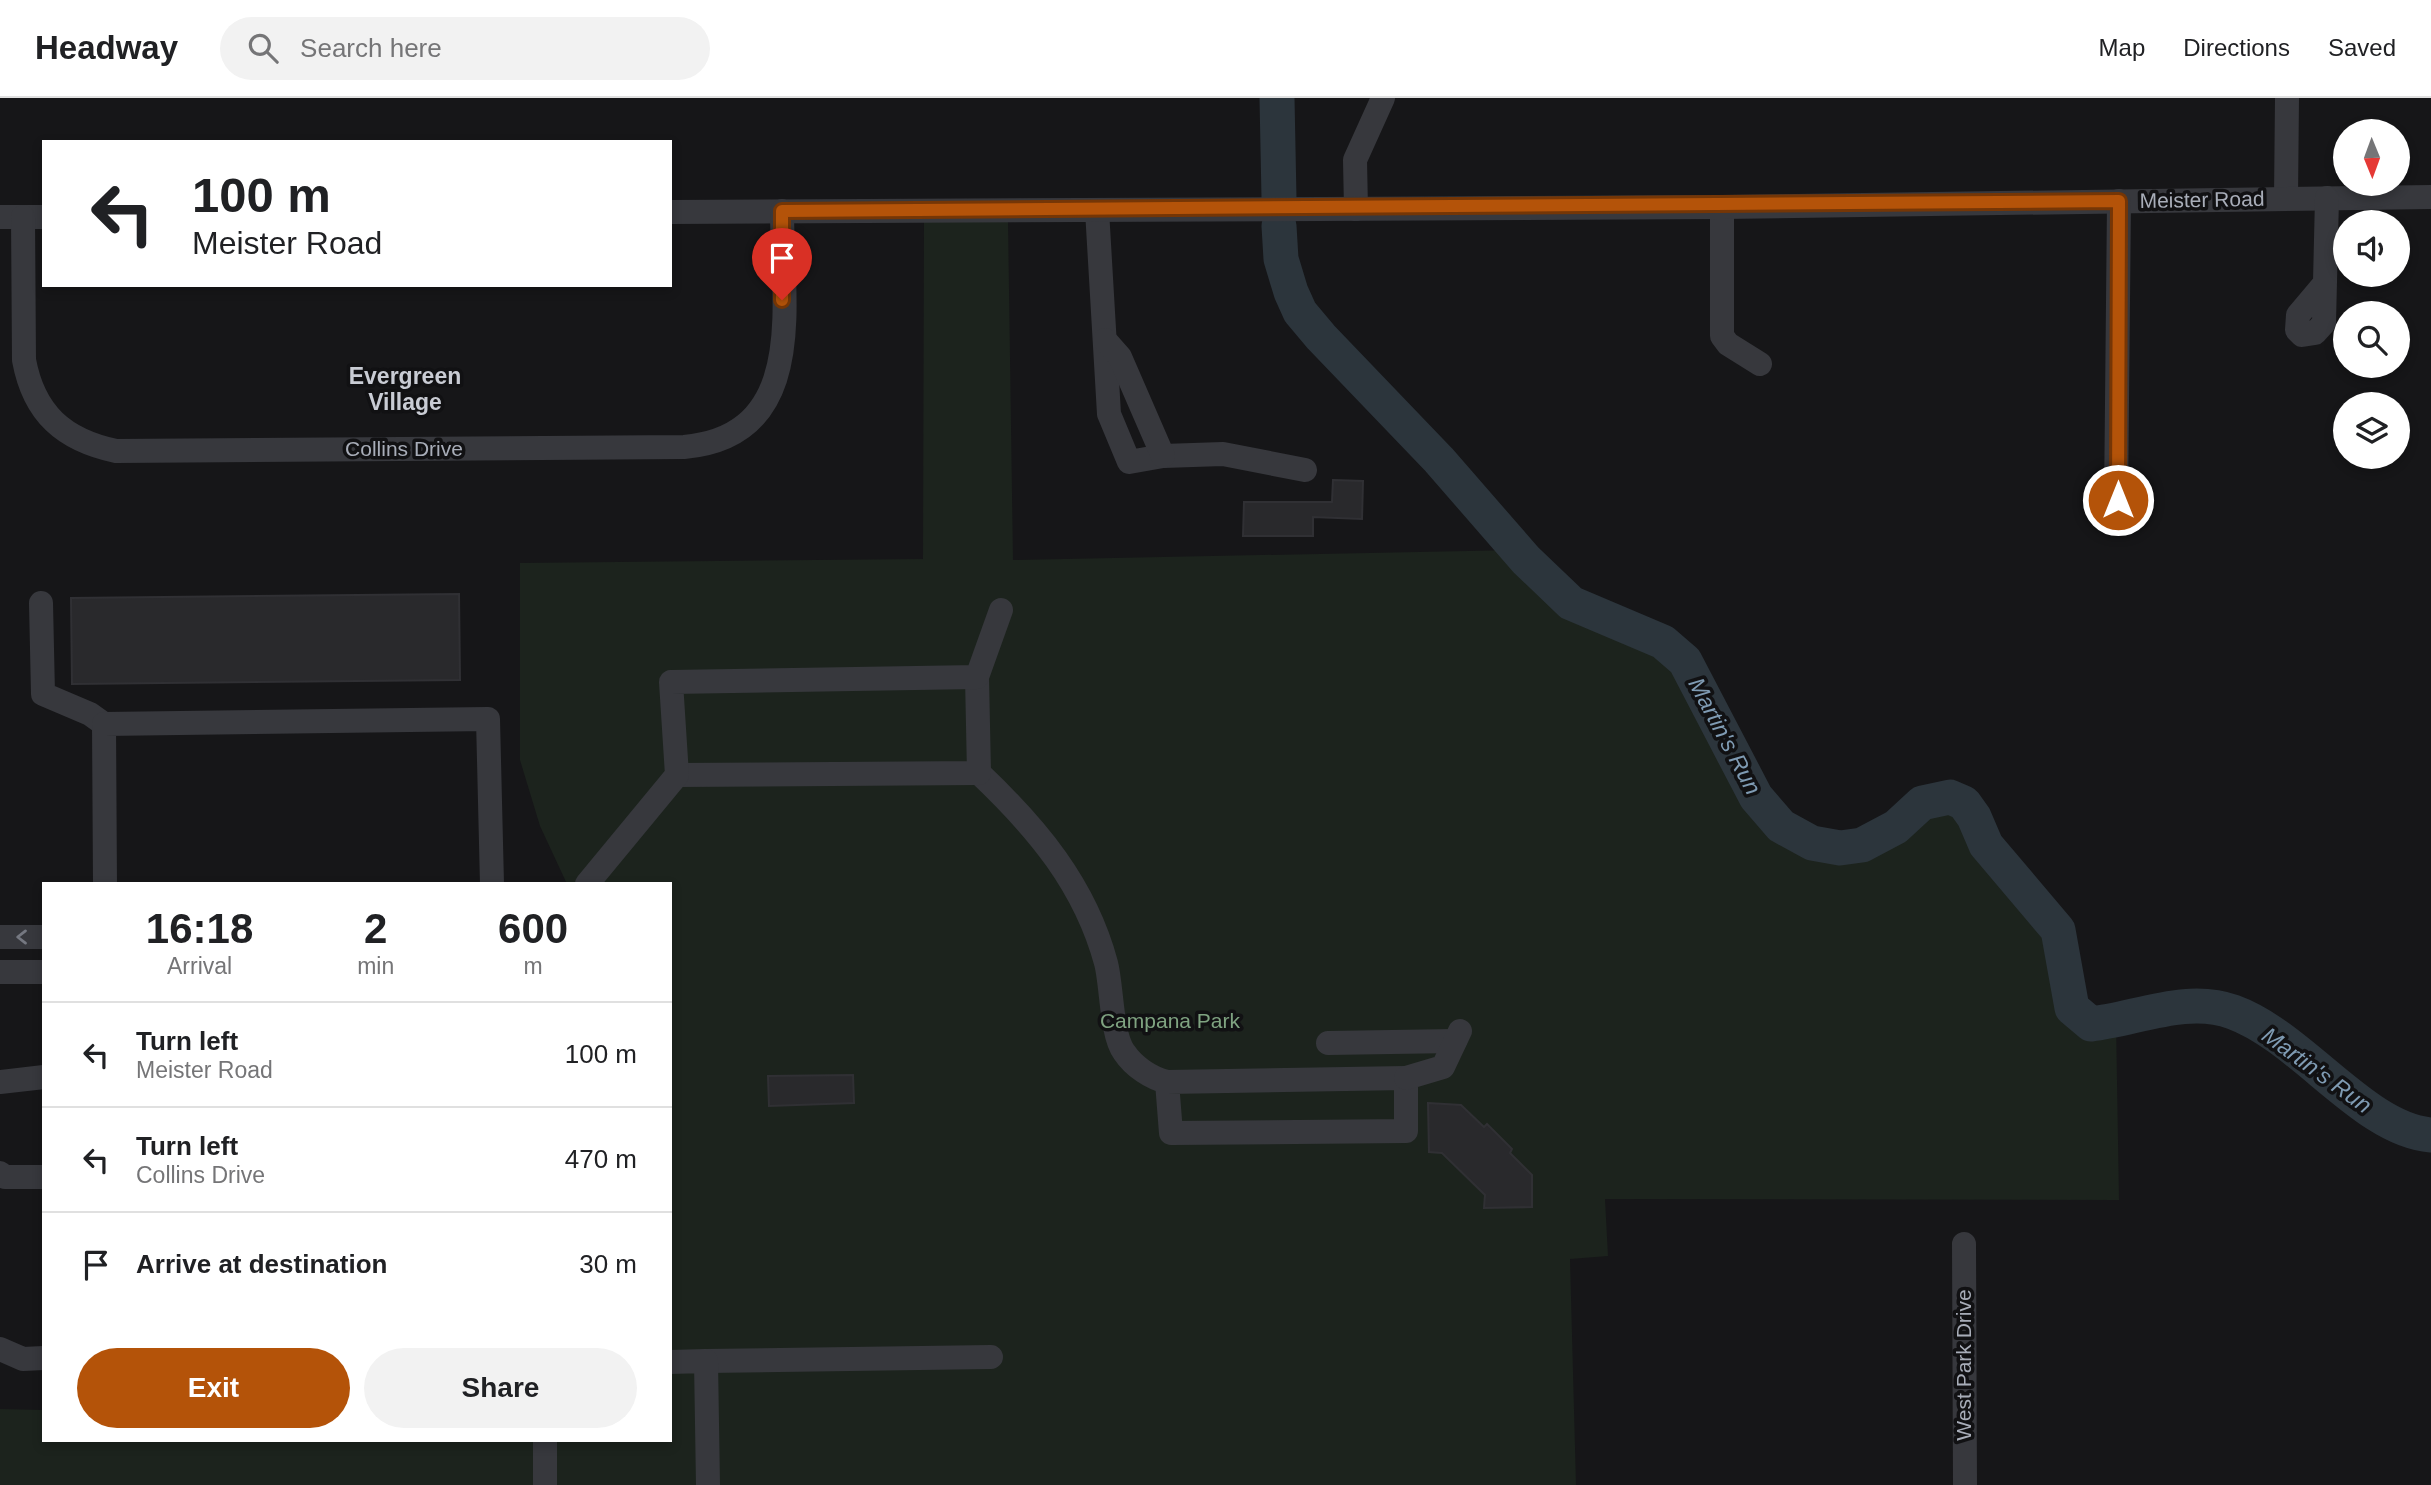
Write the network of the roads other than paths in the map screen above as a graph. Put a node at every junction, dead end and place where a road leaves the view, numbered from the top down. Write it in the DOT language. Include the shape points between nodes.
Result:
graph roads {
  1 [pos="1382,98"];
  2 [pos="2287,98"];
  3 [pos="2431,197"];
  4 [pos="2286,198"];
  5 [pos="2327,198"];
  6 [pos="2119,201"];
  7 [pos="1723,206"];
  8 [pos="1356,209"];
  9 [pos="1097,210"];
  10 [pos="782,211"];
  11 [pos="672,212"];
  12 [pos="22,217"];
  13 [pos="2325,283"];
  14 [pos="1105,340"];
  15 [pos="1760,364"];
  16 [pos="1163,456"];
  17 [pos="1305,470"];
  18 [pos="2116,504"];
  19 [pos="41,603"];
  20 [pos="1001,610"];
  21 [pos="977,677"];
  22 [pos="104,724"];
  23 [pos="979,773"];
  24 [pos="677,775"];
  25 [pos="105,882"];
  26 [pos="492,882"];
  27 [pos="589,882"];
  28 [pos="0,937"];
  29 [pos="42,937"];
  30 [pos="0,972"];
  31 [pos="42,972"];
  32 [pos="1328,1043"];
  33 [pos="42,1077"];
  34 [pos="1406,1078"];
  35 [pos="0,1082"];
  36 [pos="1167,1082"];
  37 [pos="0,1173"];
  38 [pos="42,1177"];
  39 [pos="1964,1244"];
  40 [pos="0,1349"];
  41 [pos="991,1357"];
  42 [pos="42,1358"];
  43 [pos="706,1361"];
  44 [pos="672,1362"];
  45 [pos="545,1442"];
  46 [pos="545,1485"];
  47 [pos="708,1485"];
  48 [pos="1965,1485"];
  1 -- 8 [label="street" via="1356,160"];
  2 -- 4 [label="street"];
  3 -- 5 [label="street, Meister Road"];
  4 -- 5 [label="street, Meister Road"];
  4 -- 6 [label="street, Meister Road"];
  5 -- 13 [label="street"];
  6 -- 7 [label="street, Meister Road"];
  6 -- 18 [label="street"];
  7 -- 8 [label="street, Meister Road"];
  7 -- 15 [label="street" via="1722,336"];
  8 -- 9 [label="street, Meister Road"];
  9 -- 10 [label="street, Meister Road"];
  9 -- 14 [label="street"];
  10 -- 11 [label="street, Meister Road"];
  10 -- 12 [label="street, Collins Drive" via="783,355 774,389 741,429 713,442 684,447 116,451 90,445 60,428 42,409 27,378"];
  14 -- 16 [label="street" via="1120,357"];
  14 -- 16 [label="street" via="1109,414 1129,462"];
  16 -- 17 [label="street" via="1223,454"];
  19 -- 22 [label="street" via="43,694"];
  20 -- 21 [label="street"];
  21 -- 23 [label="street"];
  21 -- 24 [label="street" via="671,682"];
  22 -- 25 [label="street"];
  22 -- 26 [label="street" via="488,719"];
  23 -- 24 [label="street"];
  23 -- 36 [label="street" via="1026,818 1079,891 1107,966 1123,1052 1152,1078"];
  24 -- 27 [label="street"];
  29 -- 28 [label="street, one-way"];
  30 -- 31 [label="street"];
  32 -- 34 [label="street" via="1458,1036 1443,1067"];
  33 -- 35 [label="street"];
  34 -- 36 [label="street"];
  34 -- 36 [label="street" via="1406,1131 1171,1133"];
  37 -- 38 [label="street" via="5,1177"];
  39 -- 48 [label="street, West Park Drive"];
  40 -- 42 [label="street" via="23,1359"];
  41 -- 43 [label="street"];
  43 -- 44 [label="street"];
  43 -- 47 [label="street"];
  45 -- 46 [label="street"];
}
